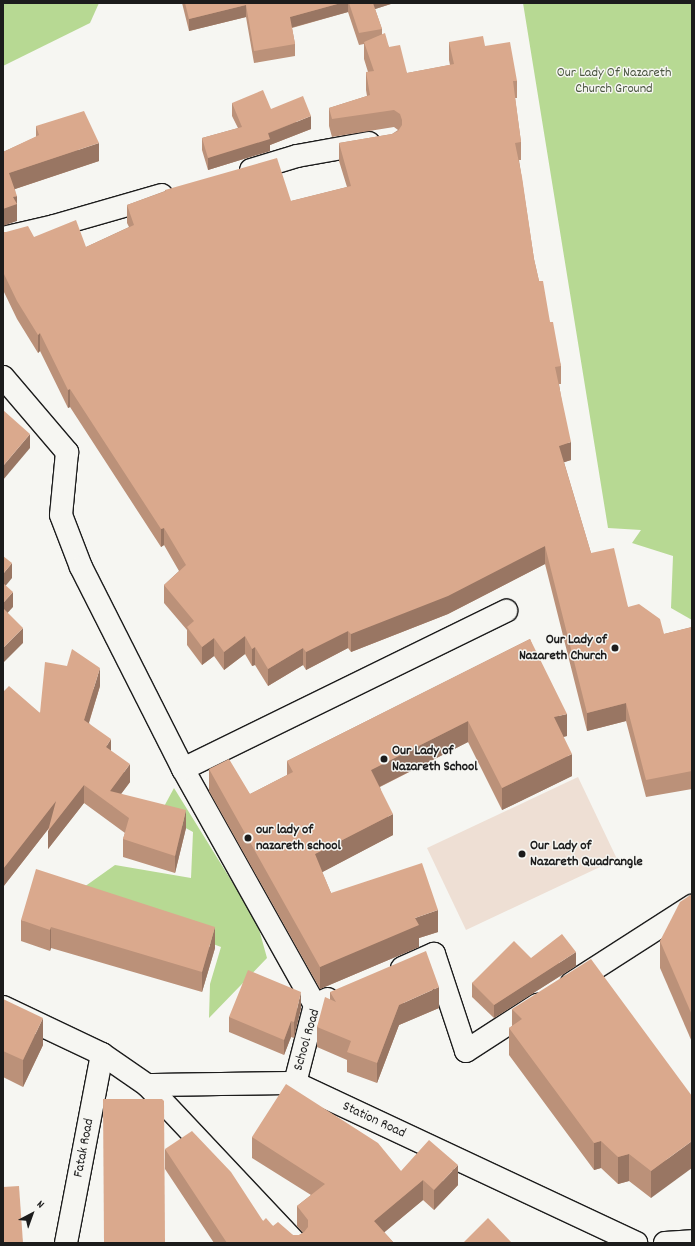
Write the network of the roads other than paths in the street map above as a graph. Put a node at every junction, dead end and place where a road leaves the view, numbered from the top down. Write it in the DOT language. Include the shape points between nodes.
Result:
graph roads {
  1 [pos="390,139"];
  2 [pos="233,176"];
  3 [pos="179,190"];
  4 [pos="3,238"];
  5 [pos="3,377"];
  6 [pos="506,611"];
  7 [pos="183,769"];
  8 [pos="692,906"];
  9 [pos="385,975"];
  10 [pos="343,993"];
  11 [pos="315,1005"];
  12 [pos="3,1007"];
  13 [pos="102,1054"];
  14 [pos="295,1083"];
  15 [pos="147,1085"];
  16 [pos="692,1241"];
  17 [pos="66,1243"];
  18 [pos="296,1243"];
  19 [pos="636,1243"];
  20 [pos="665,1243"];
  1 -- 2 [label="street" via="297,156"];
  3 -- 4 [label="street"];
  5 -- 7 [label="street" via="67,452 62,515 81,567"];
  6 -- 7 [label="street"];
  7 -- 11 [label="street"];
  8 -- 9 [label="street" via="466,1051 434,954"];
  10 -- 11 [label="street, School Road"];
  11 -- 14 [label="street, School Road"];
  12 -- 13 [label="street"];
  13 -- 15 [label="street"];
  13 -- 17 [label="street, Fatak Road"];
  14 -- 15 [label="street, Station Road"];
  14 -- 19 [label="street, Station Road"];
  15 -- 18 [label="street"];
  16 -- 20 [label="street"];
}
